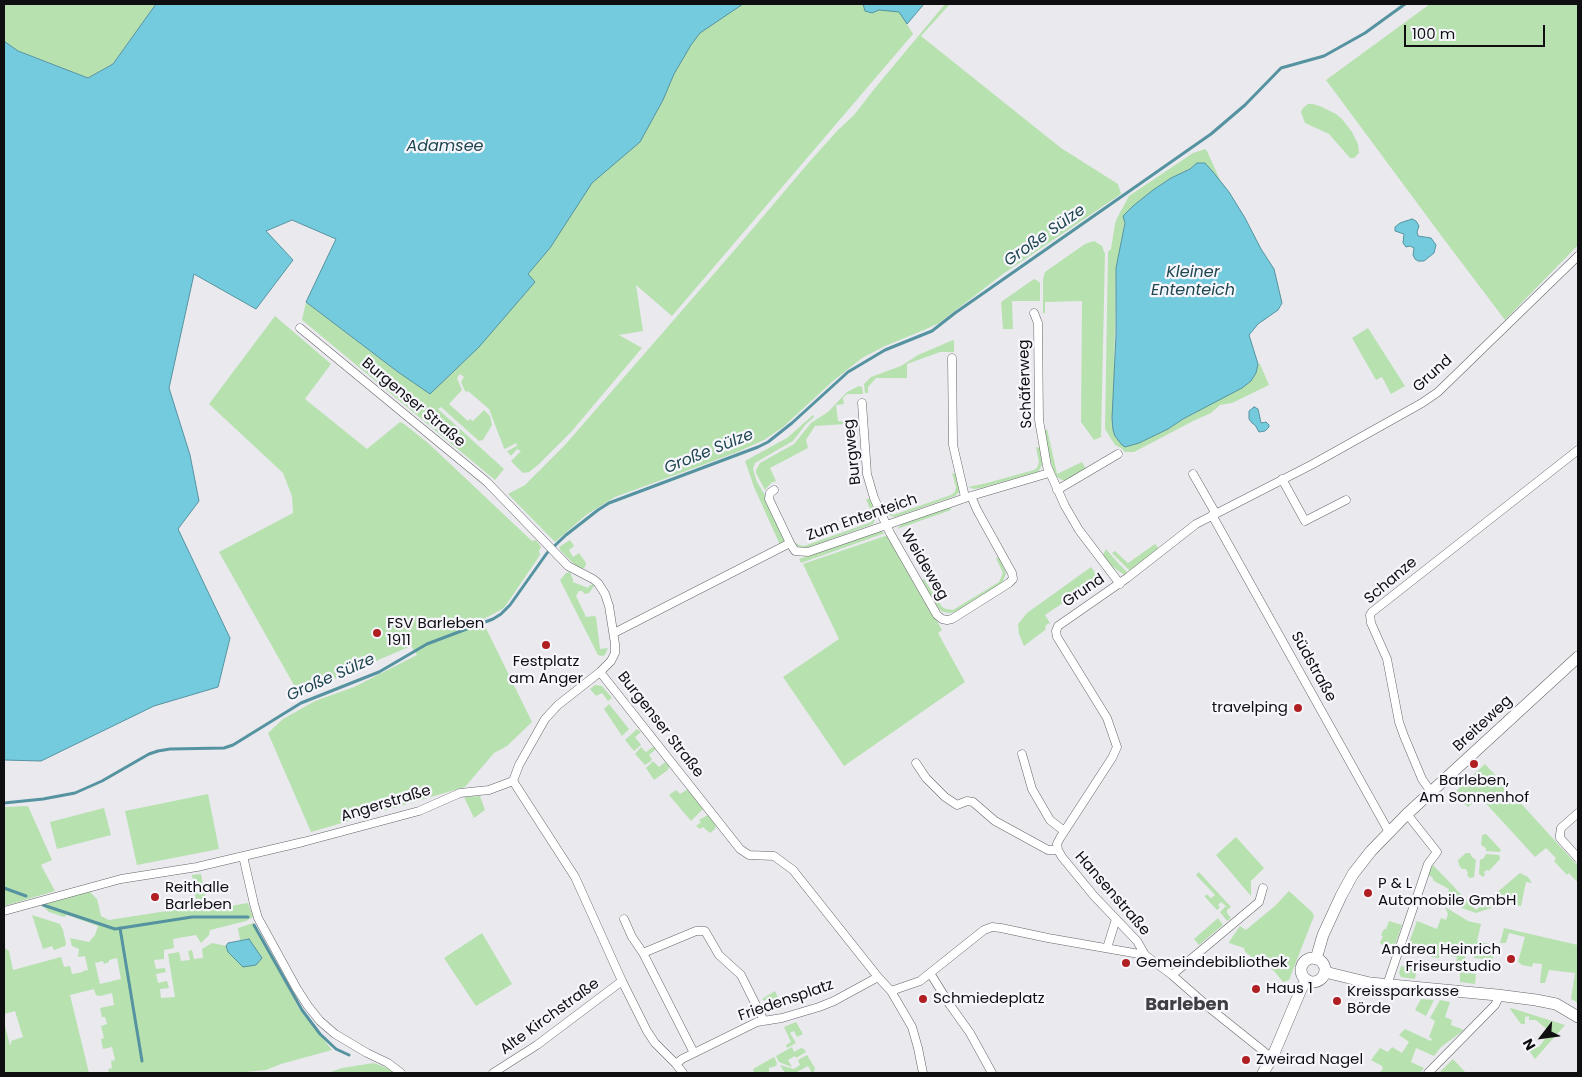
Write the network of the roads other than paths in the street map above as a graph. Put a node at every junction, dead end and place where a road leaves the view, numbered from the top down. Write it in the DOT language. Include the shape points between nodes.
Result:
graph roads {
  1 [pos="1578,256"];
  2 [pos="1034,314"];
  3 [pos="300,328"];
  4 [pos="952,358"];
  5 [pos="862,403"];
  6 [pos="1578,450"];
  7 [pos="1118,454"];
  8 [pos="1050,473"];
  9 [pos="1193,474"];
  10 [pos="1282,479"];
  11 [pos="774,490"];
  12 [pos="1057,490"];
  13 [pos="968,497"];
  14 [pos="1346,500"];
  15 [pos="1214,514"];
  16 [pos="886,525"];
  17 [pos="790,544"];
  18 [pos="1120,584"];
  19 [pos="1056,631"];
  20 [pos="614,633"];
  21 [pos="1578,657"];
  22 [pos="600,672"];
  23 [pos="1022,754"];
  24 [pos="916,763"];
  25 [pos="513,781"];
  26 [pos="1431,792"];
  27 [pos="1578,812"];
  28 [pos="1407,814"];
  29 [pos="1064,831"];
  30 [pos="1389,832"];
  31 [pos="1058,850"];
  32 [pos="243,856"];
  33 [pos="1578,858"];
  34 [pos="1263,888"];
  35 [pos="4,911"];
  36 [pos="624,918"];
  37 [pos="1116,919"];
  38 [pos="1107,948"];
  39 [pos="643,953"];
  40 [pos="1145,955"];
  41 [pos="1316,959"];
  42 [pos="1325,972"];
  43 [pos="930,973"];
  44 [pos="1172,975"];
  45 [pos="878,977"];
  46 [pos="1307,980"];
  47 [pos="622,981"];
  48 [pos="1387,985"];
  49 [pos="891,991"];
  50 [pos="1500,995"];
  51 [pos="1578,1017"];
  52 [pos="764,1021"];
  53 [pos="694,1053"];
  54 [pos="1272,1058"];
  55 [pos="676,1064"];
  56 [pos="401,1073"];
  57 [pos="494,1073"];
  58 [pos="683,1073"];
  59 [pos="923,1073"];
  60 [pos="992,1073"];
  61 [pos="1263,1073"];
  62 [pos="1428,1073"];
  1 -- 10 [label="street, Grund" via="1426,401"];
  2 -- 8 [label="street, Schäferweg" via="1038,323 1039,420"];
  3 -- 20 [label="street, Burgenser Straße" via="487,482 570,568 593,579 603,589"];
  4 -- 13 [label="street" via="953,445"];
  5 -- 16 [label="street, Burgweg" via="867,474"];
  6 -- 26 [label="street, Schanze" via="1370,615 1387,660 1399,722 1422,779"];
  7 -- 12 [label="street"];
  8 -- 12 [label="street, Schäferweg"];
  8 -- 13 [label="street, Zum Ententeich"];
  9 -- 15 [label="street, Südstraße"];
  10 -- 14 [label="street" via="1305,521"];
  10 -- 15 [label="street, Grund"];
  11 -- 17 [label="street" via="769,500"];
  12 -- 18 [label="street, Schäferweg" via="1080,530"];
  13 -- 16 [label="street, Zum Ententeich"];
  13 -- 16 [label="street, Weideweg" via="1013,579 952,619 942,619 937,615"];
  15 -- 18 [label="street, Grund" via="1188,530"];
  15 -- 30 [label="street, Südstraße"];
  16 -- 17 [label="street, Zum Ententeich" via="808,552 796,551"];
  17 -- 20 [label="street, Zum Ententeich"];
  18 -- 19 [label="street, Grund" via="1064,621"];
  19 -- 29 [label="street, Hansenstraße" via="1107,718 1117,747"];
  20 -- 22 [label="street, Burgenser Straße" via="615,653"];
  21 -- 26 [label="street, Breiteweg"];
  22 -- 25 [label="street" via="545,719"];
  22 -- 45 [label="street, Burgenser Straße" via="740,849 749,854 774,856 786,864"];
  23 -- 29 [label="street" via="1032,789 1050,820"];
  24 -- 31 [label="street, Hansenstraße" via="926,778 957,805 973,802 994,821 1048,850"];
  25 -- 32 [label="street, Angerstraße" via="489,790 460,793 409,814"];
  25 -- 47 [label="street" via="575,876"];
  26 -- 28 [label="street, Breiteweg"];
  27 -- 33 [label="street" via="1561,828 1560,834"];
  28 -- 30 [label="street, Breiteweg"];
  28 -- 48 [label="street" via="1438,852 1428,864"];
  29 -- 31 [label="street, Hansenstraße" via="1057,844"];
  30 -- 41 [label="street, Breiteweg" via="1365,858 1344,889"];
  31 -- 37 [label="street, Hansenstraße"];
  32 -- 35 [label="street, Angerstraße" via="121,879"];
  32 -- 56 [label="street" via="258,918 308,1006 335,1034"];
  34 -- 44 [label="street" via="1259,902"];
  36 -- 39 [label="street"];
  37 -- 38 [label="street"];
  37 -- 40 [label="street, Hansenstraße" via="1137,941"];
  38 -- 40 [label="street"];
  38 -- 43 [label="street" via="992,927"];
  39 -- 52 [label="street" via="696,931 705,931 719,955 741,975"];
  39 -- 53 [label="street"];
  40 -- 44 [label="street"];
  41 -- 42 [label="street" via="1323,964"];
  41 -- 46 [label="street, Breiteweg" via="1308,959 1303,965 1302,973"];
  42 -- 46 [label="street" via="1318,981"];
  42 -- 48 [label="street"];
  43 -- 49 [label="street" via="920,981"];
  43 -- 60 [label="street"];
  44 -- 54 [label="street"];
  45 -- 49 [label="street, Burgenser Straße"];
  45 -- 52 [label="street, Friedensplatz" via="828,1004"];
  46 -- 54 [label="street, Breiteweg"];
  47 -- 55 [label="street" via="647,1032"];
  47 -- 57 [label="street, Alte Kirchstraße" via="538,1045"];
  48 -- 50 [label="street"];
  49 -- 59 [label="street, Burgenser Straße" via="912,1027"];
  50 -- 51 [label="street" via="1556,1004"];
  50 -- 62 [label="street" via="1495,1005"];
  52 -- 53 [label="street, Friedensplatz"];
  53 -- 55 [label="street, Friedensplatz"];
  54 -- 61 [label="street, Breiteweg"];
  55 -- 58 [label="street"];
}
